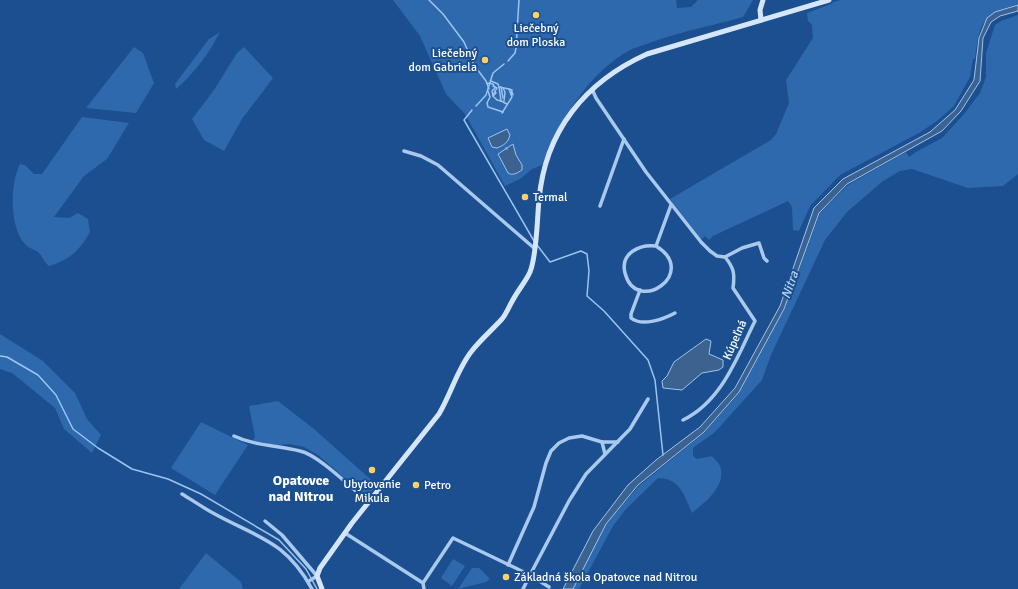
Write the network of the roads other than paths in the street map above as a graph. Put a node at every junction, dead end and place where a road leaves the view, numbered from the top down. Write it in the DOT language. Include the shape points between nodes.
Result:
graph roads {
  1 [pos="763,0"];
  2 [pos="829,0"];
  3 [pos="761,20"];
  4 [pos="592,89"];
  5 [pos="624,139"];
  6 [pos="404,151"];
  7 [pos="671,204"];
  8 [pos="600,206"];
  9 [pos="656,246"];
  10 [pos="534,248"];
  11 [pos="725,257"];
  12 [pos="767,261"];
  13 [pos="640,290"];
  14 [pos="675,313"];
  15 [pos="648,399"];
  16 [pos="683,420"];
  17 [pos="234,436"];
  18 [pos="602,442"];
  19 [pos="618,442"];
  20 [pos="605,454"];
  21 [pos="182,494"];
  22 [pos="369,502"];
  23 [pos="265,522"];
  24 [pos="345,533"];
  25 [pos="508,565"];
  26 [pos="530,575"];
  27 [pos="316,578"];
  28 [pos="309,581"];
  29 [pos="423,583"];
  30 [pos="549,587"];
  31 [pos="312,589"];
  32 [pos="322,589"];
  33 [pos="424,589"];
  34 [pos="523,589"];
  1 -- 3 [label="street"];
  2 -- 3 [label="street"];
  3 -- 4 [label="street" via="647,54 628,63"];
  4 -- 5 [label="street"];
  4 -- 10 [label="street" via="563,124 550,152 541,183"];
  5 -- 7 [label="street"];
  5 -- 8 [label="street"];
  6 -- 10 [label="street" via="438,165"];
  7 -- 9 [label="street"];
  7 -- 11 [label="street" via="701,242 717,256"];
  9 -- 13 [label="street" via="669,258 670,276 658,289 649,292"];
  9 -- 13 [label="street" via="638,247 630,252 626,260 624,269 627,278 632,286"];
  10 -- 22 [label="street" via="531,270 503,317 472,350 439,414"];
  11 -- 12 [label="street" via="759,243"];
  11 -- 16 [label="street, Kúpeľná" via="733,267 733,288 755,321 734,367 718,389"];
  13 -- 14 [label="street" via="631,314 634,320 657,320"];
  15 -- 19 [label="street" via="630,429"];
  17 -- 22 [label="street" via="254,444 301,451 312,456"];
  18 -- 19 [label="street"];
  18 -- 20 [label="street"];
  18 -- 25 [label="street" via="582,436 569,438 551,451 534,507"];
  19 -- 20 [label="street"];
  20 -- 26 [label="street" via="586,474 569,501"];
  21 -- 28 [label="street" via="213,513 265,538 293,560"];
  22 -- 24 [label="street"];
  23 -- 27 [label="street" via="282,535"];
  24 -- 27 [label="street" via="320,568"];
  24 -- 29 [label="street"];
  25 -- 26 [label="street"];
  25 -- 29 [label="street" via="453,538"];
  26 -- 30 [label="street"];
  26 -- 34 [label="street"];
  27 -- 28 [label="street"];
  27 -- 32 [label="street"];
  28 -- 31 [label="street"];
  29 -- 33 [label="street"];
}
